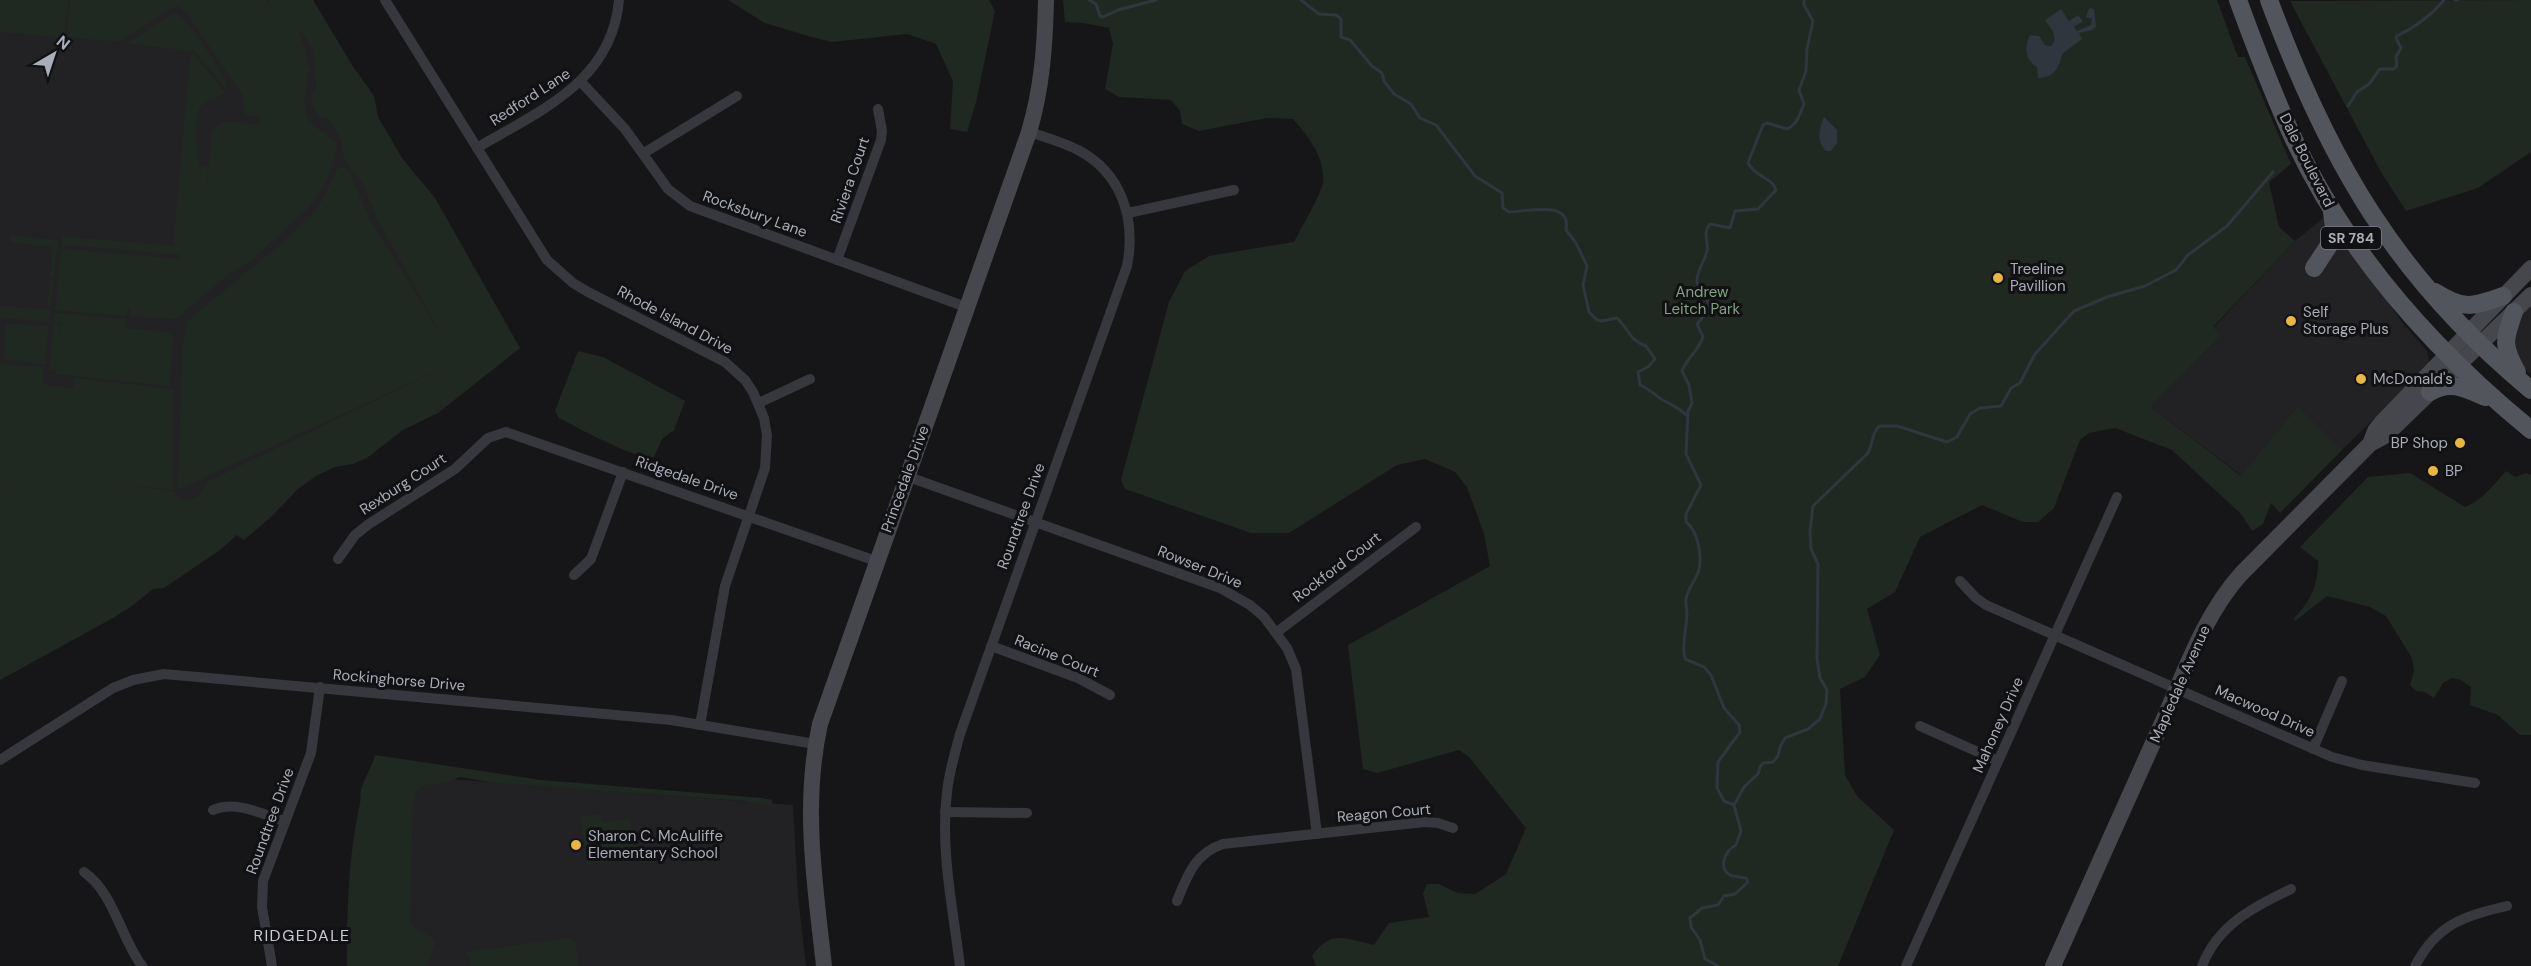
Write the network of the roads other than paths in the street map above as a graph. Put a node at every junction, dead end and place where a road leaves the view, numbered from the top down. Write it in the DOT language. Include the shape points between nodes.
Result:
graph roads {
  1 [pos="385,0"];
  2 [pos="619,0"];
  3 [pos="1046,0"];
  4 [pos="2238,0"];
  5 [pos="2269,0"];
  6 [pos="581,82"];
  7 [pos="736,96"];
  8 [pos="878,109"];
  9 [pos="1029,132"];
  10 [pos="477,148"];
  11 [pos="644,153"];
  12 [pos="1234,190"];
  13 [pos="2330,205"];
  14 [pos="1128,213"];
  15 [pos="837,260"];
  16 [pos="2314,268"];
  17 [pos="2531,268"];
  18 [pos="2424,285"];
  19 [pos="2531,295"];
  20 [pos="2503,296"];
  21 [pos="966,307"];
  22 [pos="2514,312"];
  23 [pos="2473,340"];
  24 [pos="2452,360"];
  25 [pos="810,379"];
  26 [pos="2526,386"];
  27 [pos="2430,392"];
  28 [pos="2497,402"];
  29 [pos="759,403"];
  30 [pos="2531,430"];
  31 [pos="488,438"];
  32 [pos="2370,444"];
  33 [pos="623,472"];
  34 [pos="906,476"];
  35 [pos="2117,497"];
  36 [pos="748,516"];
  37 [pos="1035,522"];
  38 [pos="1416,527"];
  39 [pos="338,559"];
  40 [pos="876,561"];
  41 [pos="574,575"];
  42 [pos="1960,581"];
  43 [pos="1277,632"];
  44 [pos="2055,635"];
  45 [pos="992,646"];
  46 [pos="2342,681"];
  47 [pos="320,687"];
  48 [pos="2177,689"];
  49 [pos="1110,695"];
  50 [pos="700,725"];
  51 [pos="1920,726"];
  52 [pos="815,744"];
  53 [pos="2313,749"];
  54 [pos="0,760"];
  55 [pos="1998,760"];
  56 [pos="2475,783"];
  57 [pos="213,810"];
  58 [pos="945,812"];
  59 [pos="1027,813"];
  60 [pos="284,821"];
  61 [pos="1453,828"];
  62 [pos="1317,834"];
  63 [pos="84,872"];
  64 [pos="2291,889"];
  65 [pos="1177,901"];
  66 [pos="2507,906"];
  67 [pos="142,966"];
  68 [pos="272,966"];
  69 [pos="824,966"];
  70 [pos="960,966"];
  71 [pos="1906,966"];
  72 [pos="2053,966"];
  73 [pos="2202,966"];
  74 [pos="2415,966"];
  1 -- 10 [label="street, Rhode Island Drive"];
  2 -- 6 [label="street, Redford Lane" via="610,39"];
  3 -- 9 [label="street, Princedale Drive" via="1044,62"];
  4 -- 13 [label="main road, Dale Boulevard / SR 784" via="2290,132"];
  5 -- 18 [label="main road, Dale Boulevard / SR 784" via="2330,145 2371,214"];
  6 -- 10 [label="street, Redford Lane"];
  6 -- 11 [label="street, Rocksbury Lane"];
  7 -- 11 [label="street"];
  8 -- 15 [label="street, Riviera Court" via="881,140"];
  9 -- 14 [label="street, Roundtree Drive" via="1078,150 1098,164 1120,192"];
  9 -- 21 [label="street, Princedale Drive"];
  10 -- 29 [label="street, Rhode Island Drive" via="559,273 588,292 725,362 745,380"];
  11 -- 15 [label="street, Rocksbury Lane" via="668,189 690,206"];
  12 -- 14 [label="street"];
  13 -- 16 [label="main road" via="2335,236"];
  13 -- 24 [label="main road, Dale Boulevard / SR 784" via="2383,281"];
  14 -- 37 [label="street, Roundtree Drive" via="1131,237 1127,266"];
  15 -- 21 [label="street, Rocksbury Lane"];
  17 -- 20 [label="street"];
  18 -- 20 [label="main road" via="2464,306"];
  18 -- 23 [label="main road, Dale Boulevard / SR 784"];
  19 -- 22 [label="street"];
  20 -- 23 [label="street"];
  21 -- 34 [label="street, Princedale Drive"];
  22 -- 23 [label="street"];
  22 -- 26 [label="main road" via="2505,348"];
  23 -- 24 [label="street, Mapledale Avenue"];
  23 -- 26 [label="main road, Dale Boulevard / SR 784"];
  24 -- 27 [label="street, Mapledale Avenue"];
  24 -- 28 [label="main road, Dale Boulevard / SR 784"];
  24 -- 32 [label="street, Mapledale Avenue" via="2377,427"];
  25 -- 29 [label="street"];
  27 -- 28 [label="main road" via="2444,385 2456,386"];
  27 -- 32 [label="street, Mapledale Avenue" via="2385,436"];
  28 -- 30 [label="main road, Dale Boulevard / SR 784"];
  29 -- 36 [label="street, Rhode Island Drive" via="767,451"];
  31 -- 33 [label="street, Ridgedale Drive" via="501,432 515,434"];
  31 -- 39 [label="street, Rexburg Court" via="455,469 362,529"];
  32 -- 48 [label="street, Mapledale Avenue" via="2223,595"];
  33 -- 36 [label="street, Ridgedale Drive"];
  33 -- 41 [label="street" via="591,559"];
  34 -- 37 [label="street, Rowser Drive"];
  34 -- 40 [label="street, Princedale Drive"];
  35 -- 44 [label="street, Mahoney Drive"];
  36 -- 40 [label="street, Ridgedale Drive"];
  36 -- 50 [label="street, Rhode Island Drive" via="725,586"];
  37 -- 43 [label="street, Rowser Drive" via="1220,588 1250,605"];
  37 -- 45 [label="street, Roundtree Drive"];
  38 -- 43 [label="street, Rockford Court"];
  40 -- 52 [label="street, Princedale Drive"];
  42 -- 44 [label="street, Macwood Drive" via="1986,604"];
  43 -- 62 [label="street, Rowser Drive" via="1292,658 1298,679"];
  44 -- 48 [label="street, Macwood Drive"];
  44 -- 55 [label="street, Mahoney Drive"];
  45 -- 49 [label="street, Racine Court" via="1078,678"];
  45 -- 58 [label="street, Roundtree Drive" via="951,767"];
  46 -- 53 [label="street"];
  47 -- 50 [label="street, Rockinghorse Drive"];
  47 -- 54 [label="street, Rockinghorse Drive" via="178,675 147,677 114,687"];
  47 -- 60 [label="street, Roundtree Drive" via="310,753"];
  48 -- 53 [label="street, Macwood Drive"];
  48 -- 72 [label="street, Mapledale Avenue"];
  50 -- 52 [label="street, Rockinghorse Drive"];
  51 -- 55 [label="street"];
  52 -- 69 [label="street, Princedale Drive" via="809,828"];
  53 -- 56 [label="street, Macwood Drive" via="2354,764"];
  55 -- 71 [label="street, Mahoney Drive"];
  57 -- 60 [label="street" via="235,805"];
  58 -- 59 [label="street"];
  58 -- 70 [label="street, Roundtree Drive"];
  60 -- 68 [label="street, Roundtree Drive" via="267,866 262,894"];
  61 -- 62 [label="street, Reagon Court" via="1424,822"];
  62 -- 65 [label="street, Reagon Court" via="1215,847 1191,867"];
  63 -- 67 [label="street" via="105,892 126,941"];
  64 -- 73 [label="street" via="2237,918 2216,941"];
  66 -- 74 [label="street" via="2456,921 2432,941"];
}
